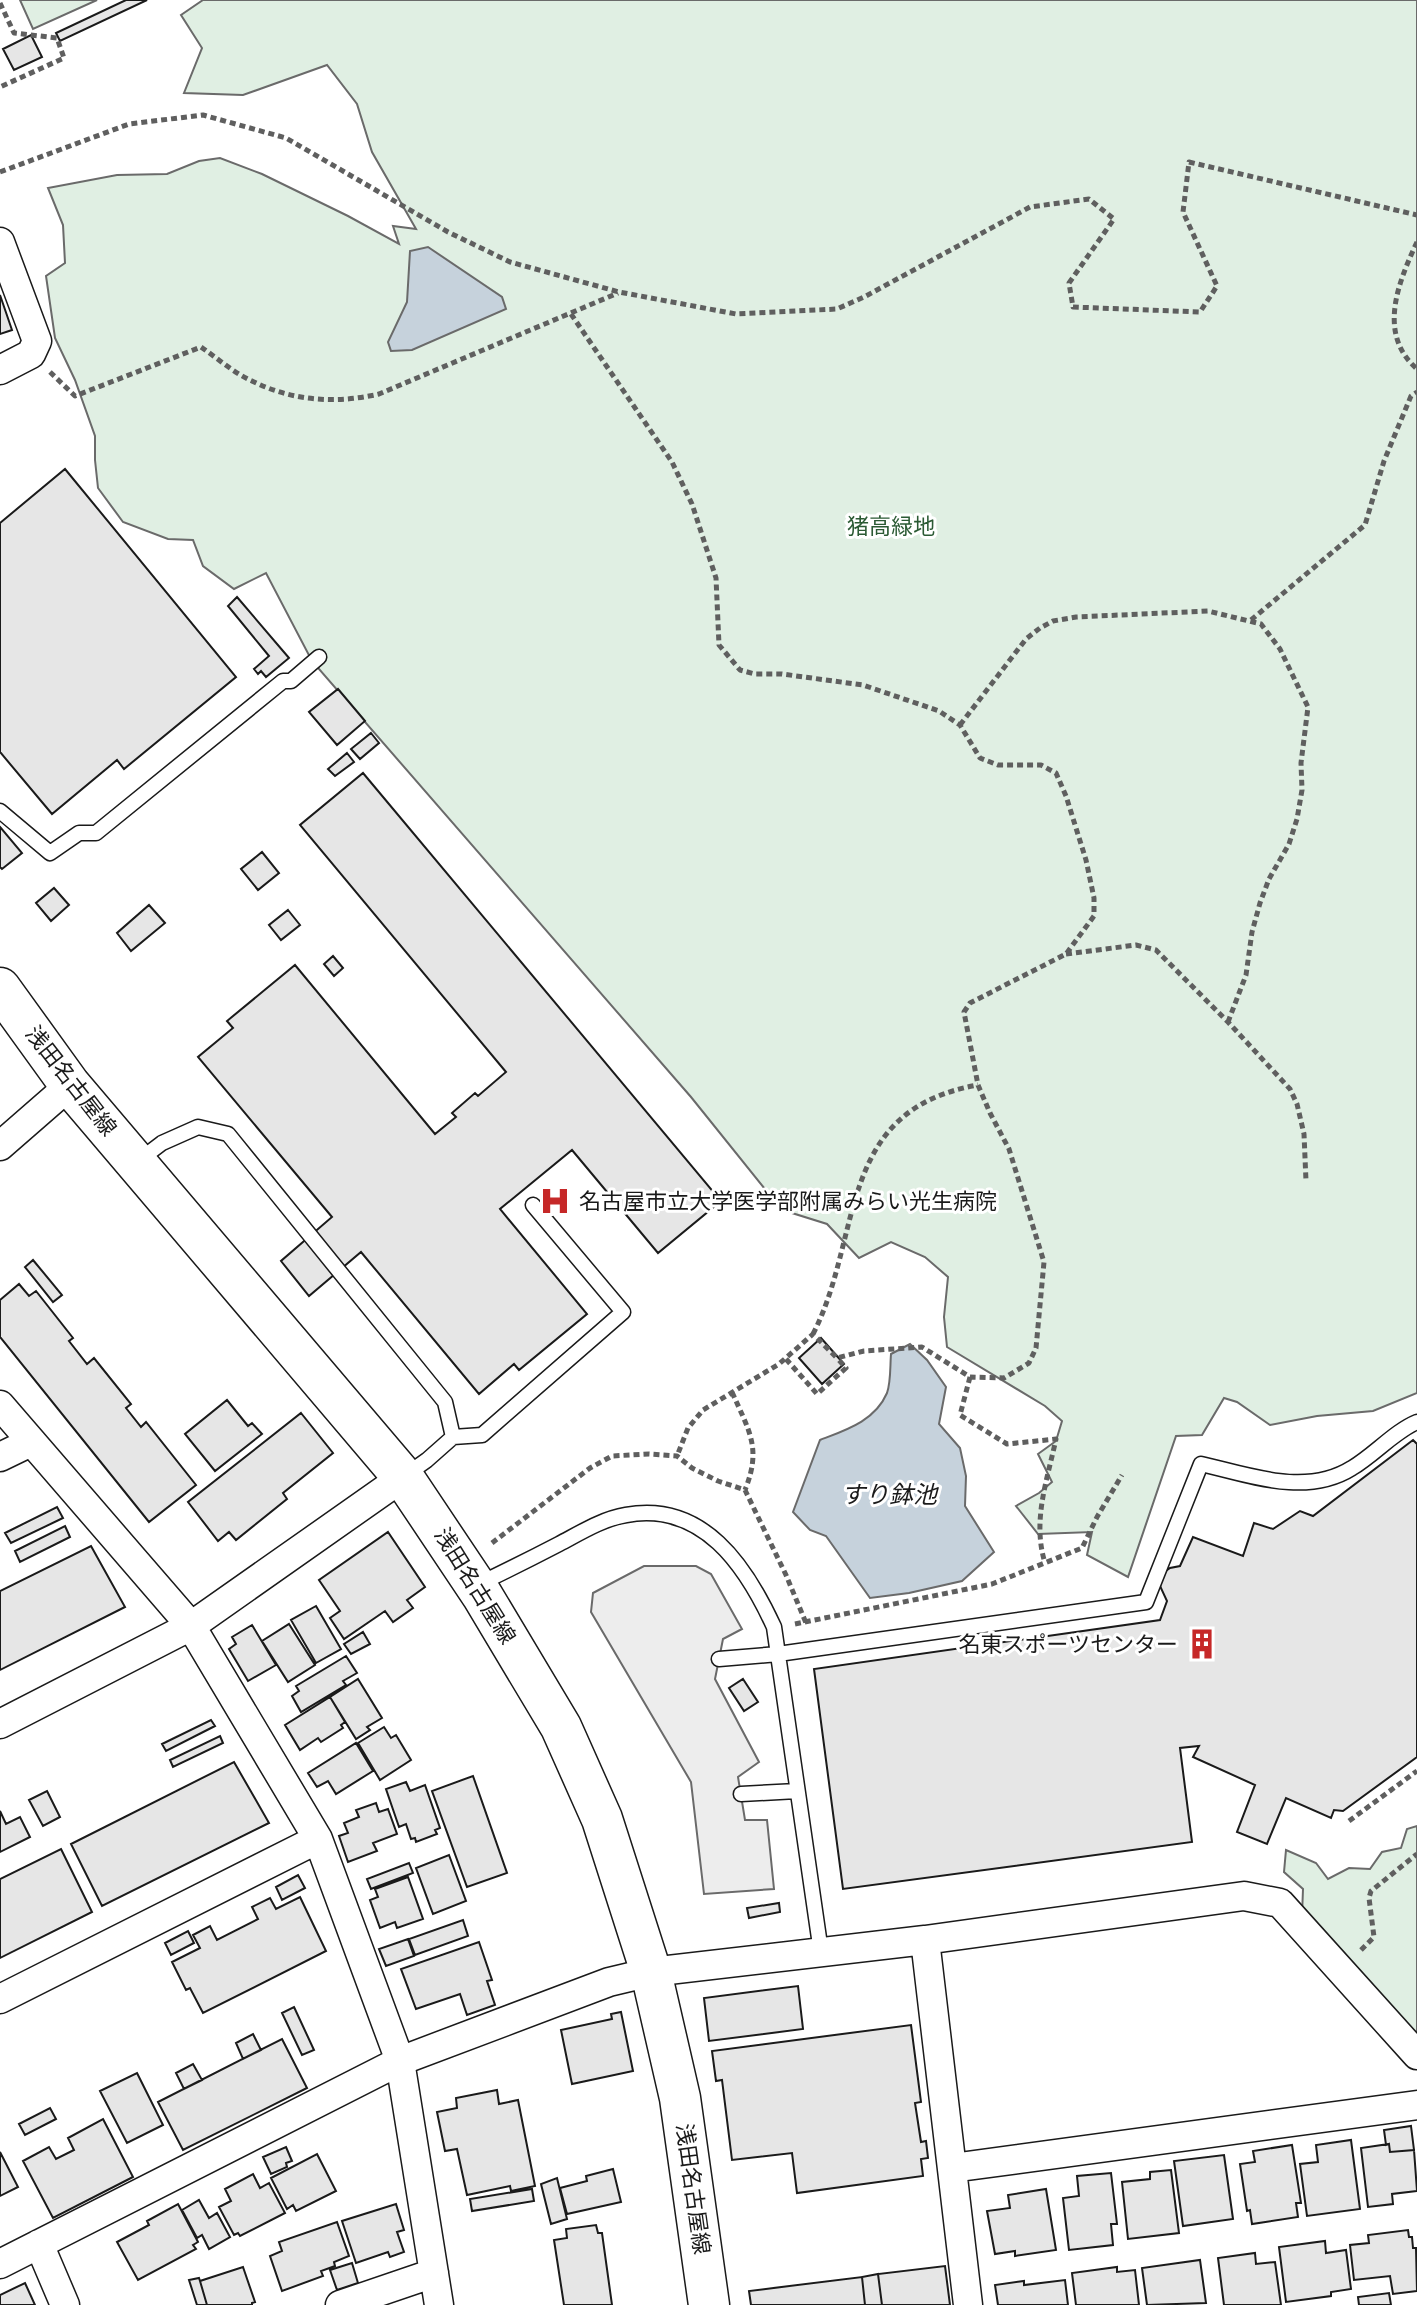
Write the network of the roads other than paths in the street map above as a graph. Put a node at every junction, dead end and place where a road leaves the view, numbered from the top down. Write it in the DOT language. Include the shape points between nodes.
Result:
graph roads {
  1 [pos="0,242"];
  2 [pos="0,370"];
  3 [pos="319,657"];
  4 [pos="0,811"];
  5 [pos="0,988"];
  6 [pos="70,1085"];
  7 [pos="0,1146"];
  8 [pos="137,1162"];
  9 [pos="533,1205"];
  10 [pos="0,1405"];
  11 [pos="1417,1422"];
  12 [pos="453,1437"];
  13 [pos="31,1442"];
  14 [pos="0,1457"];
  15 [pos="403,1477"];
  16 [pos="476,1585"];
  17 [pos="191,1626"];
  18 [pos="778,1654"];
  19 [pos="719,1659"];
  20 [pos="0,1724"];
  21 [pos="797,1791"];
  22 [pos="741,1794"];
  23 [pos="318,1839"];
  24 [pos="925,1940"];
  25 [pos="821,1952"];
  26 [pos="651,1972"];
  27 [pos="0,1999"];
  28 [pos="1417,2055"];
  29 [pos="400,2061"];
  30 [pos="1417,2105"];
  31 [pos="952,2168"];
  32 [pos="39,2244"];
  33 [pos="0,2264"];
  34 [pos="434,2273"];
  35 [pos="65,2305"];
  36 [pos="340,2305"];
  37 [pos="439,2305"];
  38 [pos="709,2305"];
  39 [pos="968,2305"];
  1 -- 2 [label="street" via="37,341 31,354"];
  3 -- 4 [label="lane" via="96,833 79,833 50,853"];
  5 -- 6 [label="main road, 浅田名古屋線"];
  6 -- 7 [label="street"];
  6 -- 8 [label="main road, 浅田名古屋線"];
  8 -- 12 [label="lane" via="162,1143 198,1127 228,1134 445,1402"];
  8 -- 15 [label="main road, 浅田名古屋線"];
  9 -- 12 [label="lane" via="623,1312 482,1435"];
  10 -- 13 [label="street"];
  11 -- 18 [label="lane" via="1350,1470 1326,1480 1271,1480 1201,1464 1146,1602"];
  12 -- 15 [label="lane"];
  13 -- 14 [label="street"];
  13 -- 17 [label="street"];
  15 -- 16 [label="main road, 浅田名古屋線"];
  15 -- 17 [label="street"];
  16 -- 18 [label="lane" via="595,1525 627,1515 665,1514 699,1526 729,1552 774,1627"];
  16 -- 26 [label="main road, 浅田名古屋線" via="561,1727 602,1819"];
  17 -- 20 [label="street"];
  17 -- 23 [label="street"];
  18 -- 19 [label="lane"];
  18 -- 21 [label="lane"];
  21 -- 22 [label="lane"];
  21 -- 25 [label="lane"];
  23 -- 27 [label="street"];
  23 -- 29 [label="street"];
  24 -- 25 [label="street"];
  24 -- 28 [label="street" via="1244,1896 1280,1903"];
  24 -- 31 [label="street"];
  25 -- 26 [label="street"];
  26 -- 29 [label="street" via="609,1982"];
  26 -- 38 [label="main road, 浅田名古屋線" via="680,2098"];
  29 -- 32 [label="street"];
  29 -- 34 [label="street"];
  30 -- 31 [label="street"];
  31 -- 39 [label="street"];
  32 -- 33 [label="street"];
  32 -- 35 [label="street"];
  34 -- 36 [label="street"];
  34 -- 37 [label="street"];
}
